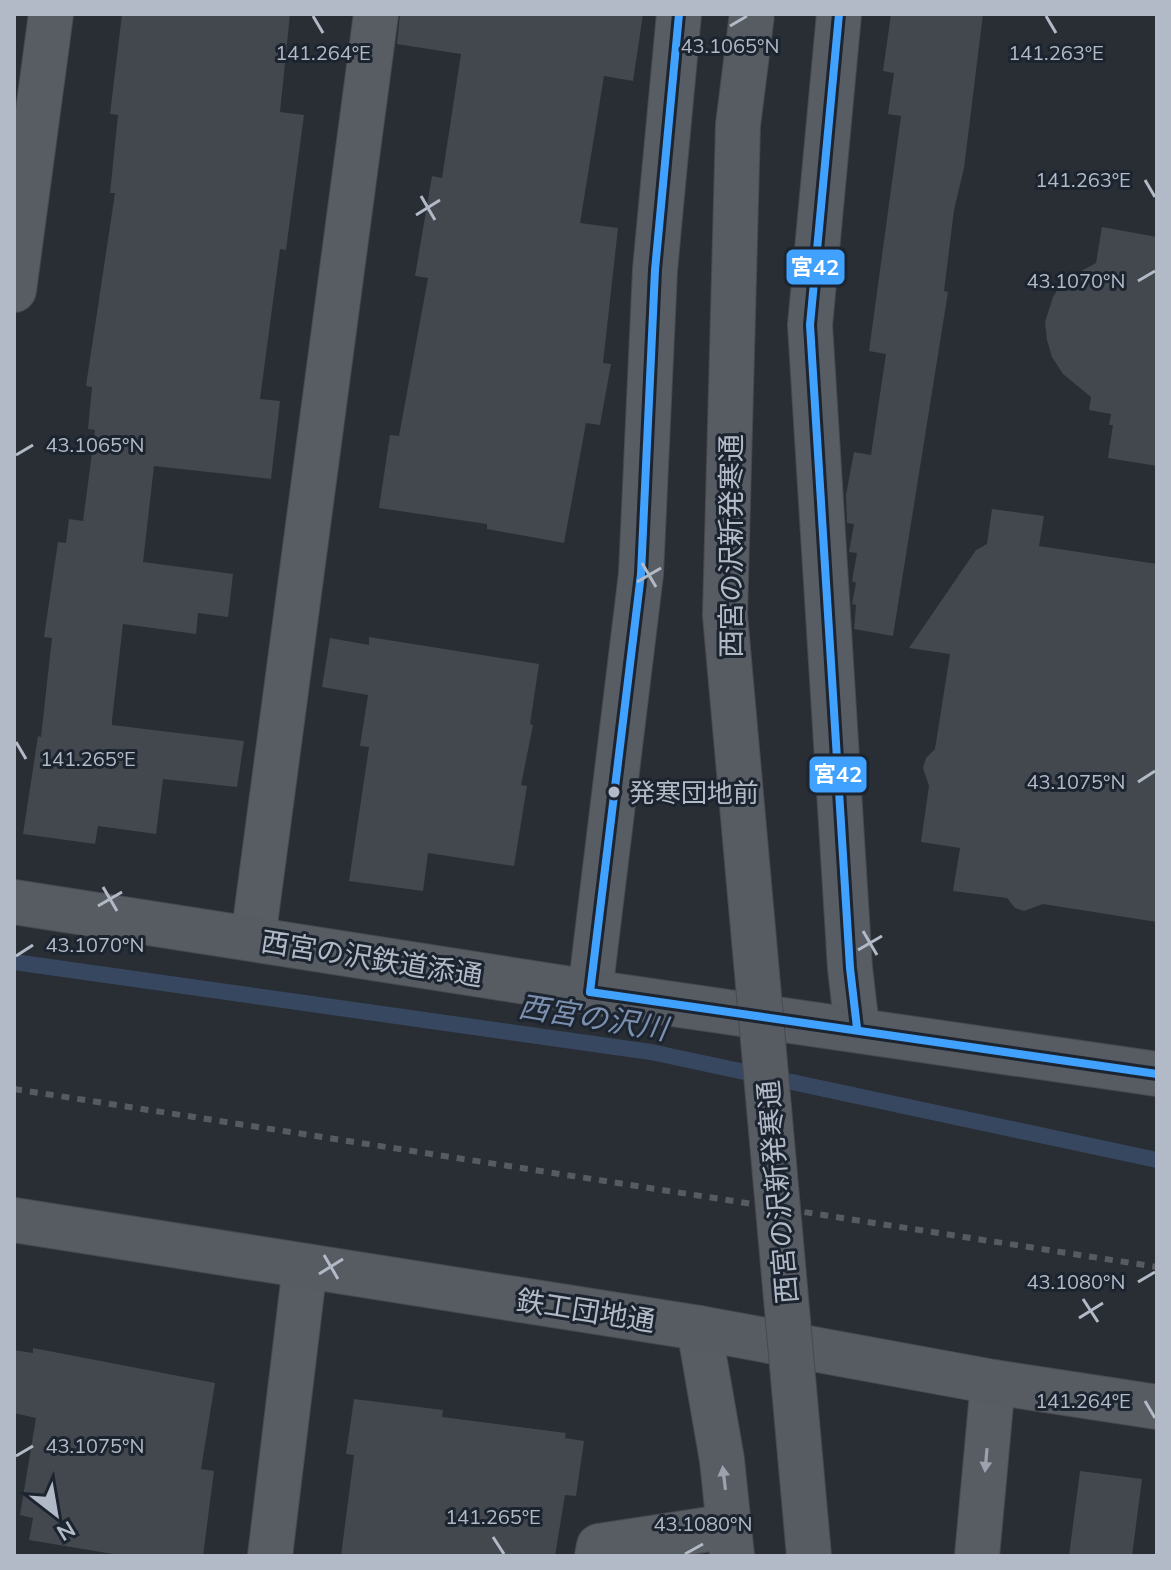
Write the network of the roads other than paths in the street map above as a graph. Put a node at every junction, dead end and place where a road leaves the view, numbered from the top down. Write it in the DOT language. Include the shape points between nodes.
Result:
graph roads {
  1 [pos="51,14"];
  2 [pos="376,14"];
  3 [pos="679,14"];
  4 [pos="752,14"];
  5 [pos="839,14"];
  6 [pos="14,290"];
  7 [pos="14,902"];
  8 [pos="253,939"];
  9 [pos="590,992"];
  10 [pos="857,1028"];
  11 [pos="1157,1074"];
  12 [pos="14,1220"];
  13 [pos="305,1266"];
  14 [pos="699,1328"];
  15 [pos="993,1382"];
  16 [pos="1157,1407"];
  17 [pos="731,1541"];
  18 [pos="270,1556"];
  19 [pos="597,1556"];
  20 [pos="809,1556"];
  21 [pos="977,1556"];
  1 -- 6 [label="street"];
  2 -- 8 [label="street"];
  3 -- 9 [label="street" via="655,270 641,574"];
  4 -- 20 [label="street, 西宮の沢新発寒通, bridge" via="738,125 725,615"];
  5 -- 10 [label="street" via="810,325"];
  7 -- 8 [label="street, 西宮の沢鉄道添通"];
  8 -- 9 [label="street, 西宮の沢鉄道添通"];
  9 -- 10 [label="street, 西宮の沢鉄道添通"];
  10 -- 11 [label="street, 西宮の沢鉄道添通"];
  12 -- 13 [label="street, 鉄工団地通"];
  13 -- 14 [label="street, 鉄工団地通"];
  13 -- 18 [label="street"];
  14 -- 15 [label="street, 鉄工団地通"];
  17 -- 14 [label="street, one-way"];
  15 -- 16 [label="street, 鉄工団地通"];
  15 -- 21 [label="street, one-way"];
  17 -- 19 [label="street" via="599,1546"];
}
